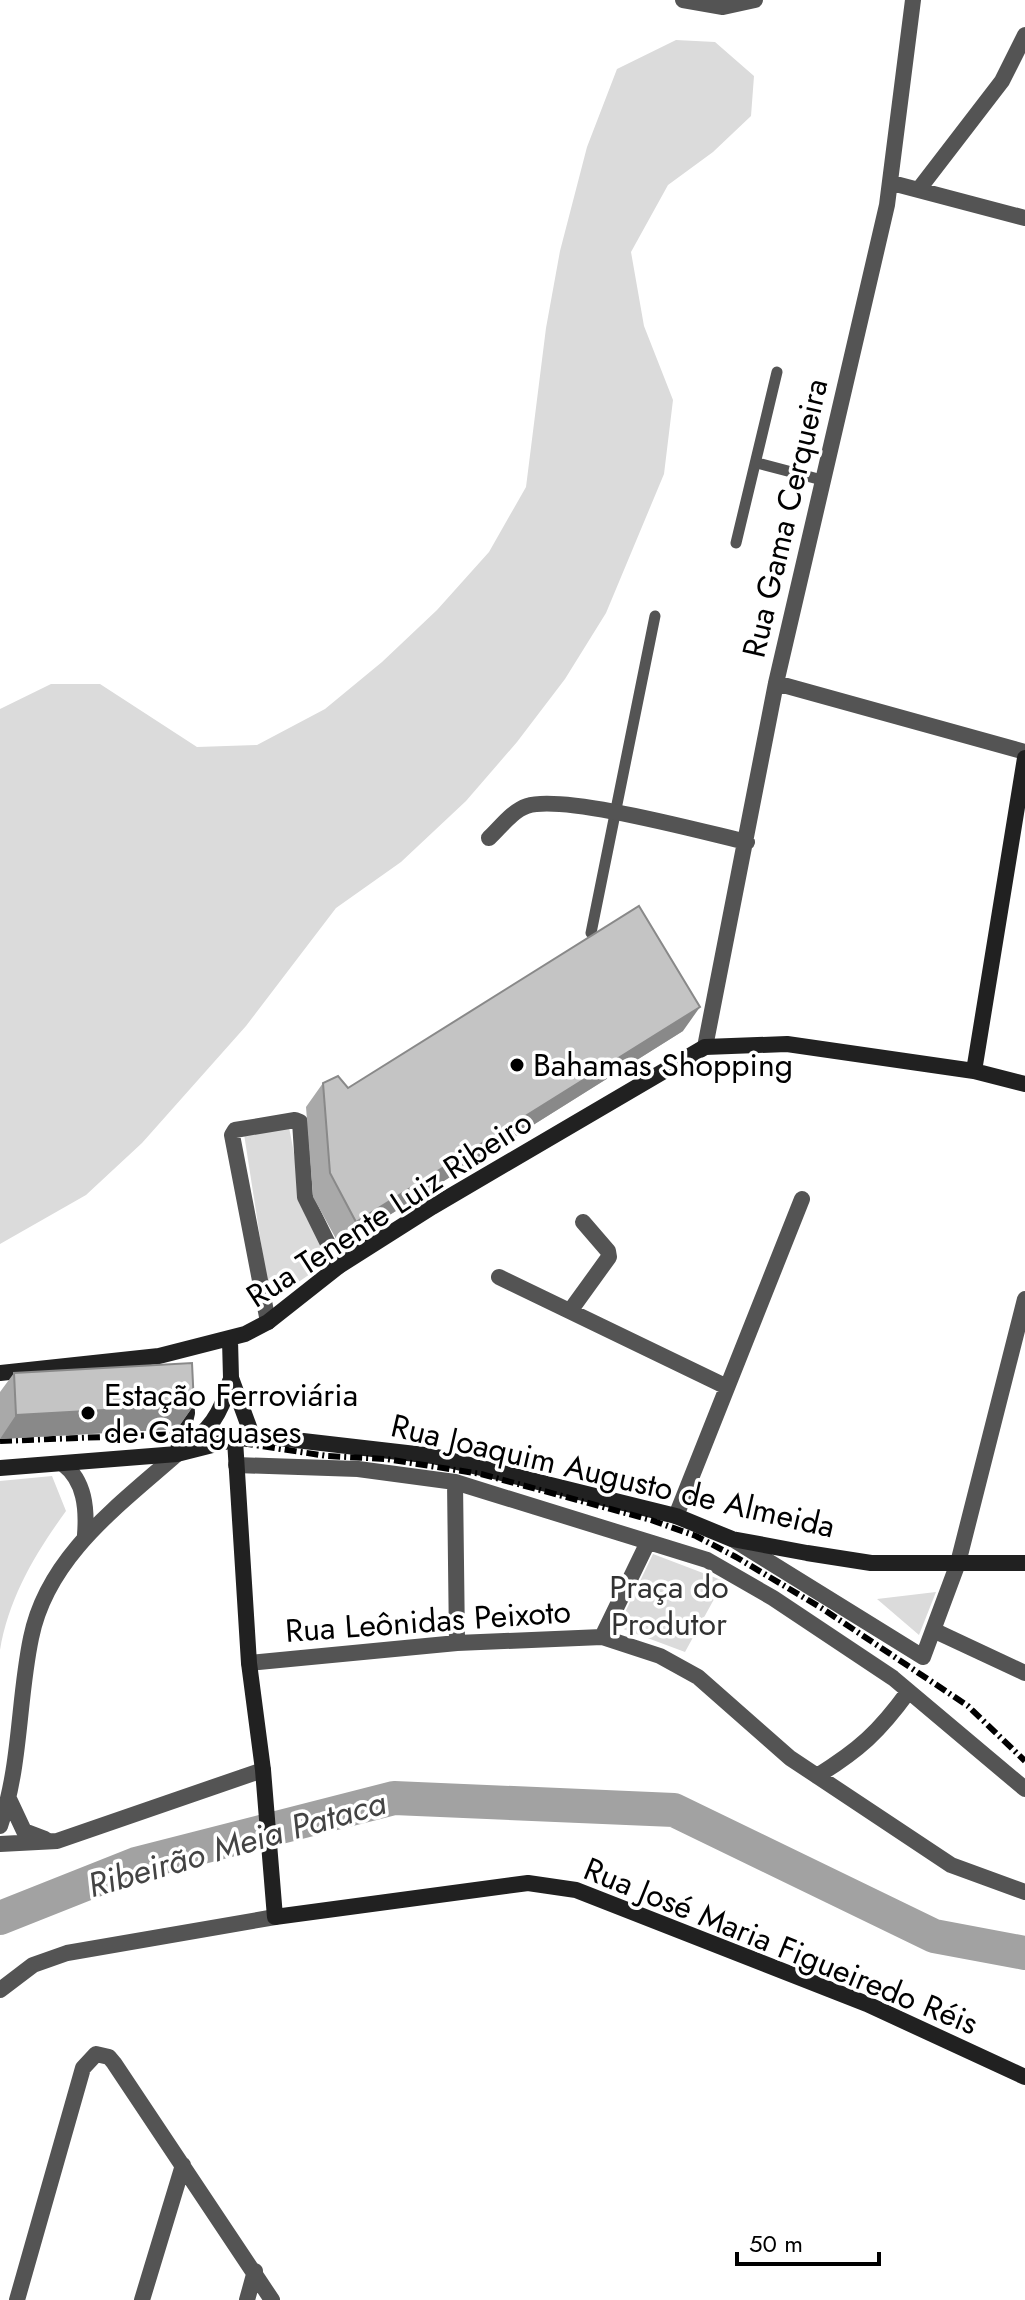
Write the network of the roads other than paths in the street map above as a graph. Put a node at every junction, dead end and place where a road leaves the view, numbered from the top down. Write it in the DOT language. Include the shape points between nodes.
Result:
graph roads {
  1 [pos="683,0"];
  2 [pos="755,0"];
  3 [pos="913,0"];
  4 [pos="1025,35"];
  5 [pos="892,183"];
  6 [pos="919,189"];
  7 [pos="1025,218"];
  8 [pos="777,372"];
  9 [pos="757,463"];
  10 [pos="822,480"];
  11 [pos="736,543"];
  12 [pos="655,616"];
  13 [pos="776,683"];
  14 [pos="1025,755"];
  15 [pos="617,813"];
  16 [pos="489,838"];
  17 [pos="747,842"];
  18 [pos="591,933"];
  19 [pos="705,1047"];
  20 [pos="974,1071"];
  21 [pos="1025,1084"];
  22 [pos="802,1199"];
  23 [pos="583,1222"];
  24 [pos="339,1266"];
  25 [pos="499,1277"];
  26 [pos="1025,1299"];
  27 [pos="570,1311"];
  28 [pos="268,1322"];
  29 [pos="230,1340"];
  30 [pos="159,1356"];
  31 [pos="0,1373"];
  32 [pos="231,1378"];
  33 [pos="727,1387"];
  34 [pos="252,1435"];
  35 [pos="177,1454"];
  36 [pos="235,1454"];
  37 [pos="63,1464"];
  38 [pos="0,1468"];
  39 [pos="455,1482"];
  40 [pos="676,1516"];
  41 [pos="85,1535"];
  42 [pos="732,1539"];
  43 [pos="648,1542"];
  44 [pos="958,1563"];
  45 [pos="1025,1563"];
  46 [pos="933,1630"];
  47 [pos="602,1637"];
  48 [pos="457,1643"];
  49 [pos="249,1663"];
  50 [pos="1025,1673"];
  51 [pos="908,1692"];
  52 [pos="263,1770"];
  53 [pos="817,1776"];
  54 [pos="1025,1789"];
  55 [pos="9,1799"];
  56 [pos="0,1826"];
  57 [pos="57,1841"];
  58 [pos="0,1844"];
  59 [pos="1025,1892"];
  60 [pos="275,1917"];
  61 [pos="0,1990"];
  62 [pos="1025,2077"];
  63 [pos="183,2165"];
  64 [pos="255,2271"];
  65 [pos="17,2300"];
  66 [pos="142,2300"];
  67 [pos="247,2300"];
  68 [pos="272,2300"];
  1 -- 2 [label="street" via="723,7"];
  3 -- 5 [label="street, Rua Gama Cerqueira"];
  4 -- 6 [label="street" via="1002,81"];
  5 -- 6 [label="street"];
  5 -- 10 [label="street, Rua Gama Cerqueira"];
  6 -- 7 [label="street"];
  8 -- 9 [label="lane"];
  9 -- 10 [label="lane"];
  9 -- 11 [label="lane"];
  10 -- 13 [label="street, Rua Gama Cerqueira"];
  12 -- 15 [label="lane"];
  13 -- 14 [label="street"];
  13 -- 17 [label="street, Rua Gama Cerqueira"];
  14 -- 20 [label="main road"];
  15 -- 16 [label="street" via="531,805"];
  15 -- 17 [label="street"];
  15 -- 18 [label="lane"];
  17 -- 19 [label="street, Rua Gama Cerqueira"];
  19 -- 20 [label="main road, Rua Tenente Luiz Ribeiro" via="787,1044"];
  19 -- 24 [label="main road, Rua Tenente Luiz Ribeiro"];
  20 -- 21 [label="main road, Rua Tenente Luiz Ribeiro"];
  22 -- 33 [label="street"];
  23 -- 27 [label="street" via="609,1257"];
  24 -- 28 [label="main road, Rua Tenente Luiz Ribeiro"];
  24 -- 28 [label="street" via="305,1197 300,1122 235,1130"];
  25 -- 27 [label="street"];
  26 -- 44 [label="street"];
  27 -- 33 [label="street"];
  28 -- 29 [label="main road, Rua Tenente Luiz Ribeiro"];
  29 -- 30 [label="main road, Rua Tenente Luiz Ribeiro"];
  29 -- 32 [label="main road"];
  30 -- 31 [label="main road, Rua Tenente Luiz Ribeiro"];
  30 -- 35 [label="main road" via="186,1394"];
  32 -- 34 [label="main road"];
  32 -- 35 [label="main road" via="212,1427"];
  33 -- 40 [label="street"];
  34 -- 36 [label="main road, Rua Joaquim Augusto de Almeida"];
  34 -- 40 [label="main road, Rua Joaquim Augusto de Almeida" via="433,1456"];
  35 -- 36 [label="main road, Rua Joaquim Augusto de Almeida"];
  35 -- 37 [label="main road, Rua Joaquim Augusto de Almeida"];
  35 -- 41 [label="street"];
  36 -- 39 [label="street"];
  36 -- 49 [label="main road"];
  37 -- 38 [label="main road, Rua Joaquim Augusto de Almeida"];
  37 -- 41 [label="street" via="73,1472 88,1508"];
  39 -- 43 [label="street"];
  39 -- 48 [label="street"];
  40 -- 42 [label="main road, Rua Joaquim Augusto de Almeida"];
  41 -- 55 [label="street" via="47,1597 31,1637"];
  42 -- 44 [label="main road, Rua Joaquim Augusto de Almeida" via="871,1563"];
  42 -- 46 [label="street" via="923,1657"];
  43 -- 47 [label="street, Rua Leônidas Peixoto"];
  43 -- 51 [label="street" via="707,1560 773,1598"];
  44 -- 45 [label="main road, Rua Joaquim Augusto de Almeida"];
  44 -- 46 [label="street"];
  46 -- 50 [label="street"];
  47 -- 48 [label="street, Rua Leônidas Peixoto"];
  47 -- 53 [label="street" via="660,1656 698,1677"];
  48 -- 49 [label="street, Rua Leônidas Peixoto"];
  49 -- 52 [label="main road"];
  51 -- 53 [label="street" via="860,1750"];
  51 -- 54 [label="street"];
  52 -- 57 [label="street"];
  52 -- 60 [label="main road"];
  53 -- 59 [label="street" via="951,1865"];
  55 -- 56 [label="street"];
  55 -- 57 [label="street" via="24,1831"];
  57 -- 58 [label="street"];
  60 -- 61 [label="street" via="67,1953 33,1965"];
  60 -- 62 [label="main road, Rua José Maria Figueiredo Réis" via="552,1884 867,2004"];
  63 -- 64 [label="street"];
  63 -- 65 [label="street" via="114,2063 103,2055 87,2061"];
  63 -- 66 [label="street"];
  64 -- 67 [label="street"];
  64 -- 68 [label="street"];
}
